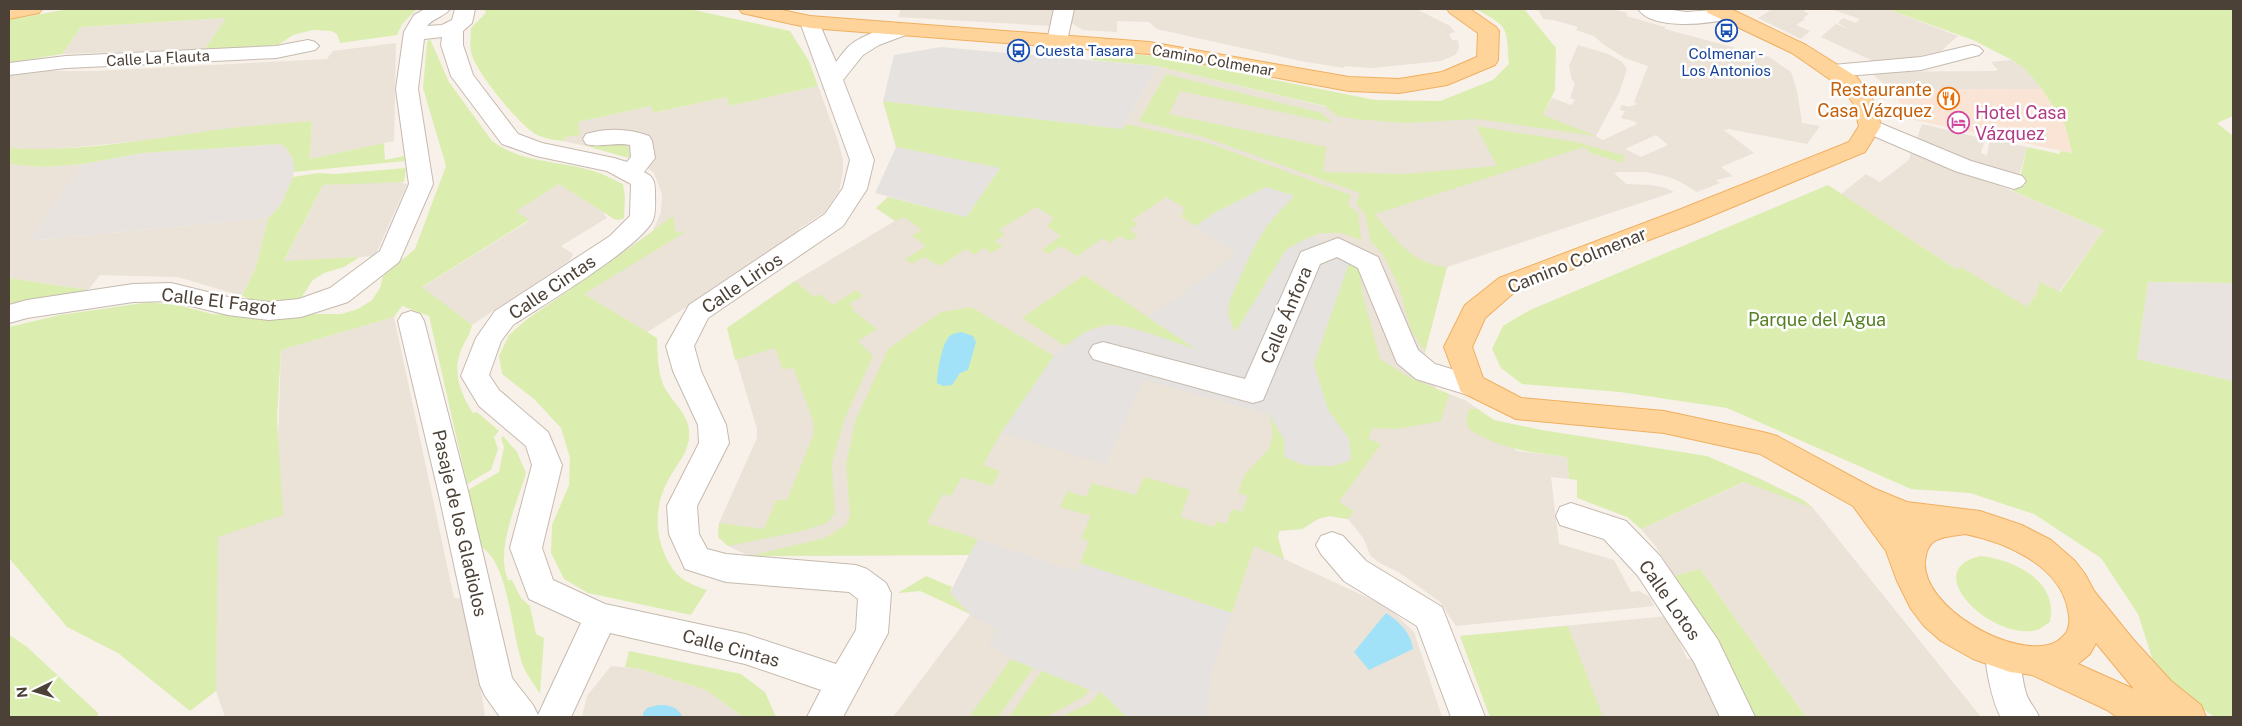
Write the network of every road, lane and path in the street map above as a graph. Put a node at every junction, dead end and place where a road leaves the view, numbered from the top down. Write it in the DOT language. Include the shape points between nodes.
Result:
graph roads {
  1 [pos="32,9"];
  2 [pos="749,9"];
  3 [pos="1064,9"];
  4 [pos="1457,9"];
  5 [pos="1648,9"];
  6 [pos="1720,11"];
  7 [pos="9,13"];
  8 [pos="453,16"];
  9 [pos="810,22"];
  10 [pos="904,29"];
  11 [pos="1057,41"];
  12 [pos="308,46"];
  13 [pos="1972,51"];
  14 [pos="9,69"];
  15 [pos="1833,71"];
  16 [pos="833,78"];
  17 [pos="1870,126"];
  18 [pos="594,139"];
  19 [pos="629,174"];
  20 [pos="2014,181"];
  21 [pos="9,314"];
  22 [pos="411,321"];
  23 [pos="1103,352"];
  24 [pos="1471,385"];
  25 [pos="1862,497"];
  26 [pos="1571,516"];
  27 [pos="1965,521"];
  28 [pos="1332,545"];
  29 [pos="1913,582"];
  30 [pos="2084,602"];
  31 [pos="601,616"];
  32 [pos="2003,656"];
  33 [pos="2036,661"];
  34 [pos="844,682"];
  35 [pos="521,717"];
  36 [pos="554,717"];
  37 [pos="824,717"];
  38 [pos="1468,717"];
  39 [pos="1738,717"];
  40 [pos="2022,717"];
  41 [pos="2146,717"];
  42 [pos="2190,717"];
  1 -- 7 [label="main road"];
  2 -- 9 [label="main road, Camino Colmenar"];
  3 -- 11 [label="street"];
  4 -- 11 [label="main road, Camino Colmenar" via="1489,31 1487,60 1447,78 1399,86 1349,84 1149,48"];
  5 -- 6 [label="street" via="1666,18 1690,20"];
  6 -- 15 [label="main road" via="1799,49"];
  8 -- 19 [label="street, Calle Cintas" via="452,46 462,76 510,139 614,165"];
  8 -- 21 [label="street, Calle El Fagot" via="431,34 414,32 407,89 421,184 390,256 339,295 301,308 269,311 228,306 171,292 133,293"];
  9 -- 10 [label="main road, Camino Colmenar"];
  9 -- 16 [label="street, Calle Lirios"];
  10 -- 11 [label="main road, Camino Colmenar"];
  10 -- 16 [label="street" via="856,51"];
  12 -- 14 [label="street, Calle La Flauta" via="276,52 66,62"];
  13 -- 15 [label="street" via="1943,61"];
  15 -- 17 [label="main road" via="1849,82 1864,104"];
  16 -- 34 [label="street, Calle Lirios" via="862,160 855,189 834,220 698,312 680,346 687,371 712,426 714,443 682,506 684,534 696,560 726,568 856,579 875,593 872,633"];
  17 -- 20 [label="street" via="1963,166"];
  17 -- 24 [label="main road, Camino Colmenar" via="1857,148 1508,284 1474,312 1458,347"];
  18 -- 19 [label="street" via="618,136 640,141 643,158"];
  19 -- 31 [label="street, Calle Cintas" via="643,182 642,218 619,242 504,318 488,338 475,376 489,398 538,440 547,465 526,548 540,589"];
  22 -- 35 [label="street, Pasaje de los Gladiolos" via="497,684"];
  23 -- 24 [label="street, Calle Ánfora" via="1253,392 1310,258 1338,247 1369,263 1407,356 1426,372"];
  24 -- 25 [label="main road" via="1516,408 1664,422 1767,444"];
  25 -- 27 [label="main road" via="1905,514"];
  25 -- 29 [label="main road" via="1900,546"];
  26 -- 39 [label="street, Calle Lotos" via="1615,530 1649,566 1706,651"];
  27 -- 29 [label="main road" via="1930,527 1918,536 1910,549"];
  27 -- 30 [label="main road" via="1989,525 2036,547 2057,564"];
  28 -- 38 [label="street" via="1355,572 1430,617"];
  29 -- 32 [label="main road" via="1921,598 1953,630 1978,646"];
  30 -- 33 [label="main road" via="2087,625 2080,644 2062,656"];
  30 -- 42 [label="main road" via="2140,674 2167,701"];
  31 -- 34 [label="street, Calle Cintas" via="745,649"];
  31 -- 36 [label="street"];
  32 -- 33 [label="main road"];
  32 -- 40 [label="street" via="2010,701"];
  33 -- 41 [label="main road" via="2119,699"];
  34 -- 37 [label="street"];
}
